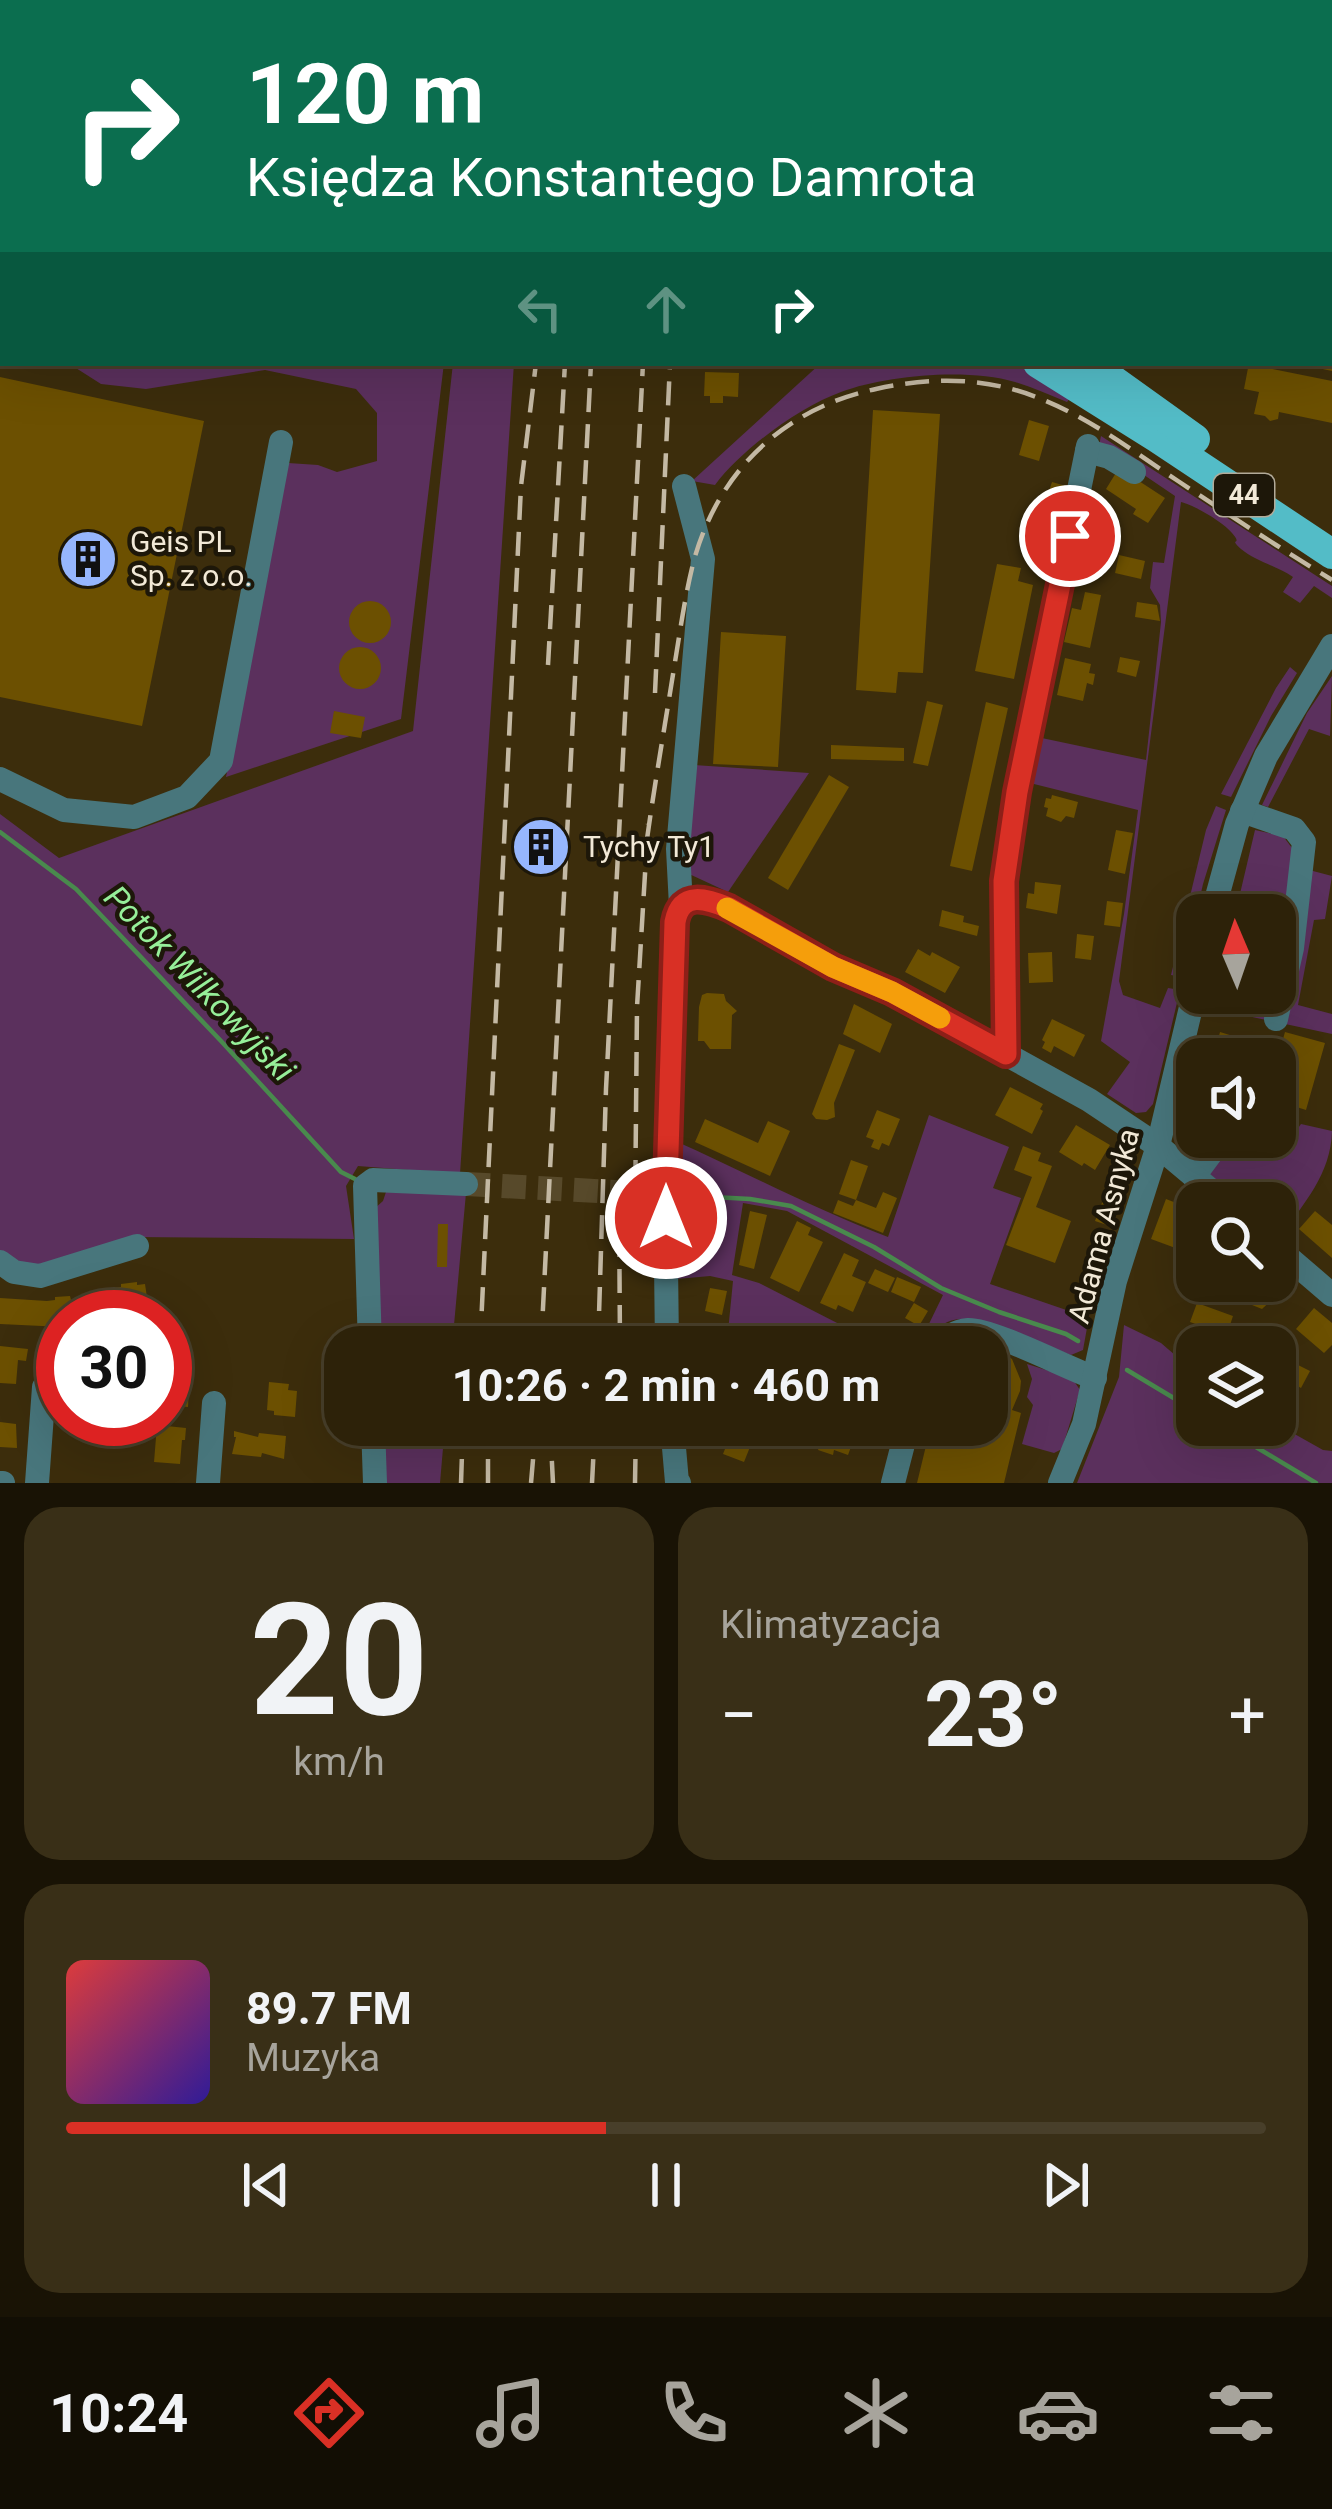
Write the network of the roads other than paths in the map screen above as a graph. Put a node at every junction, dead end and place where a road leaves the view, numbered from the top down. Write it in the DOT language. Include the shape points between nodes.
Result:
graph roads {
  1 [pos="1043,366"];
  2 [pos="1093,366"];
  3 [pos="281,442"];
  4 [pos="1134,472"];
  5 [pos="684,486"];
  6 [pos="1332,535"];
  7 [pos="1332,554"];
  8 [pos="1332,646"];
  9 [pos="0,778"];
  10 [pos="1243,811"];
  11 [pos="1218,894"];
  12 [pos="681,906"];
  13 [pos="1189,1014"];
  14 [pos="1276,1019"];
  15 [pos="1006,1054"];
  16 [pos="1158,1146"];
  17 [pos="1207,1158"];
  18 [pos="1194,1176"];
  19 [pos="1201,1182"];
  20 [pos="466,1184"];
  21 [pos="136,1246"];
  22 [pos="0,1262"];
  23 [pos="1296,1264"];
  24 [pos="1332,1295"];
  25 [pos="369,1326"];
  26 [pos="666,1326"];
  27 [pos="1008,1342"];
  28 [pos="1095,1378"];
  29 [pos="214,1403"];
  30 [pos="40,1446"];
  31 [pos="374,1446"];
  32 [pos="674,1446"];
  33 [pos="903,1446"];
  34 [pos="678,1482"];
  35 [pos="37,1483"];
  36 [pos="208,1483"];
  37 [pos="375,1483"];
  38 [pos="893,1483"];
  39 [pos="1060,1483"];
  1 -- 7 [label="main road, 44"];
  2 -- 6 [label="main road, 44"];
  3 -- 9 [label="street" via="221,761 187,797 134,817 64,810"];
  4 -- 15 [label="street" via="1088,448 1004,881"];
  5 -- 12 [label="street" via="703,559 678,849"];
  8 -- 10 [label="street" via="1265,756"];
  10 -- 11 [label="street"];
  10 -- 14 [label="street" via="1294,829 1304,842"];
  12 -- 15 [label="street" via="694,899 729,908"];
  12 -- 26 [label="street" via="659,1193"];
  13 -- 16 [label="street, Adama Asnyka"];
  15 -- 16 [label="street"];
  16 -- 18 [label="street"];
  16 -- 28 [label="street, Adama Asnyka" via="1123,1249"];
  17 -- 18 [label="street"];
  18 -- 19 [label="street"];
  20 -- 25 [label="street" via="367,1183"];
  21 -- 22 [label="street" via="40,1276"];
  23 -- 24 [label="street"];
  27 -- 28 [label="street"];
  28 -- 39 [label="street, Adama Asnyka"];
  29 -- 36 [label="street"];
  30 -- 35 [label="street"];
  31 -- 37 [label="street"];
  32 -- 34 [label="street"];
  33 -- 38 [label="street"];
}
